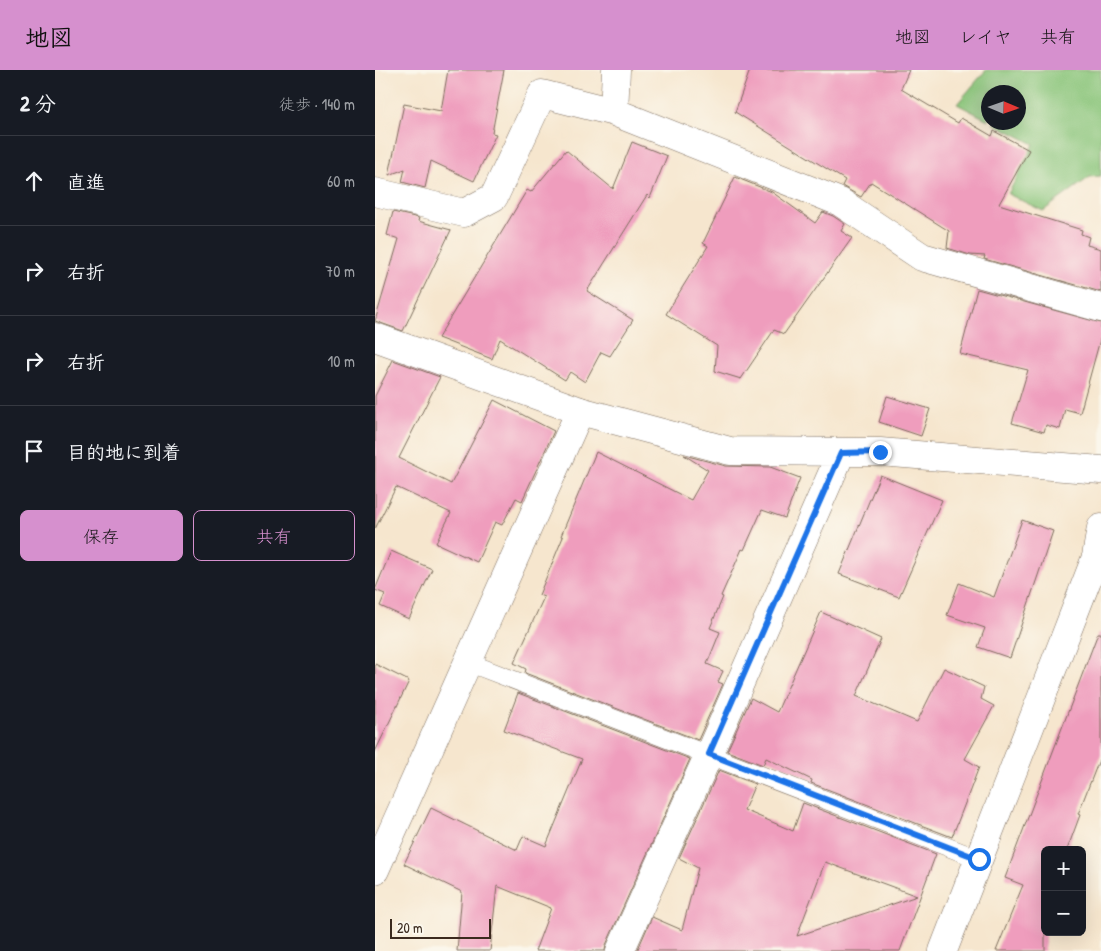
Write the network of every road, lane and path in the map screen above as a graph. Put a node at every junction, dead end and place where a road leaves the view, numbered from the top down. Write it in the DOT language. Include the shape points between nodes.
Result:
graph roads {
  1 [pos="616,70"];
  2 [pos="614,112"];
  3 [pos="375,192"];
  4 [pos="1101,308"];
  5 [pos="375,337"];
  6 [pos="580,411"];
  7 [pos="841,453"];
  8 [pos="1101,470"];
  9 [pos="1101,528"];
  10 [pos="1099,563"];
  11 [pos="467,662"];
  12 [pos="709,754"];
  13 [pos="979,859"];
  14 [pos="375,870"];
  15 [pos="620,951"];
  16 [pos="943,951"];
  1 -- 2 [label="street"];
  2 -- 3 [label="street" via="542,94 494,197 464,213"];
  2 -- 4 [label="street" via="840,202 922,256"];
  5 -- 6 [label="street"];
  6 -- 7 [label="street" via="730,451"];
  6 -- 11 [label="street"];
  7 -- 8 [label="street" via="880,452"];
  7 -- 12 [label="street"];
  9 -- 10 [label="street"];
  10 -- 13 [label="street"];
  11 -- 12 [label="lane"];
  11 -- 14 [label="street"];
  12 -- 13 [label="lane"];
  12 -- 15 [label="street"];
  13 -- 16 [label="street"];
}
